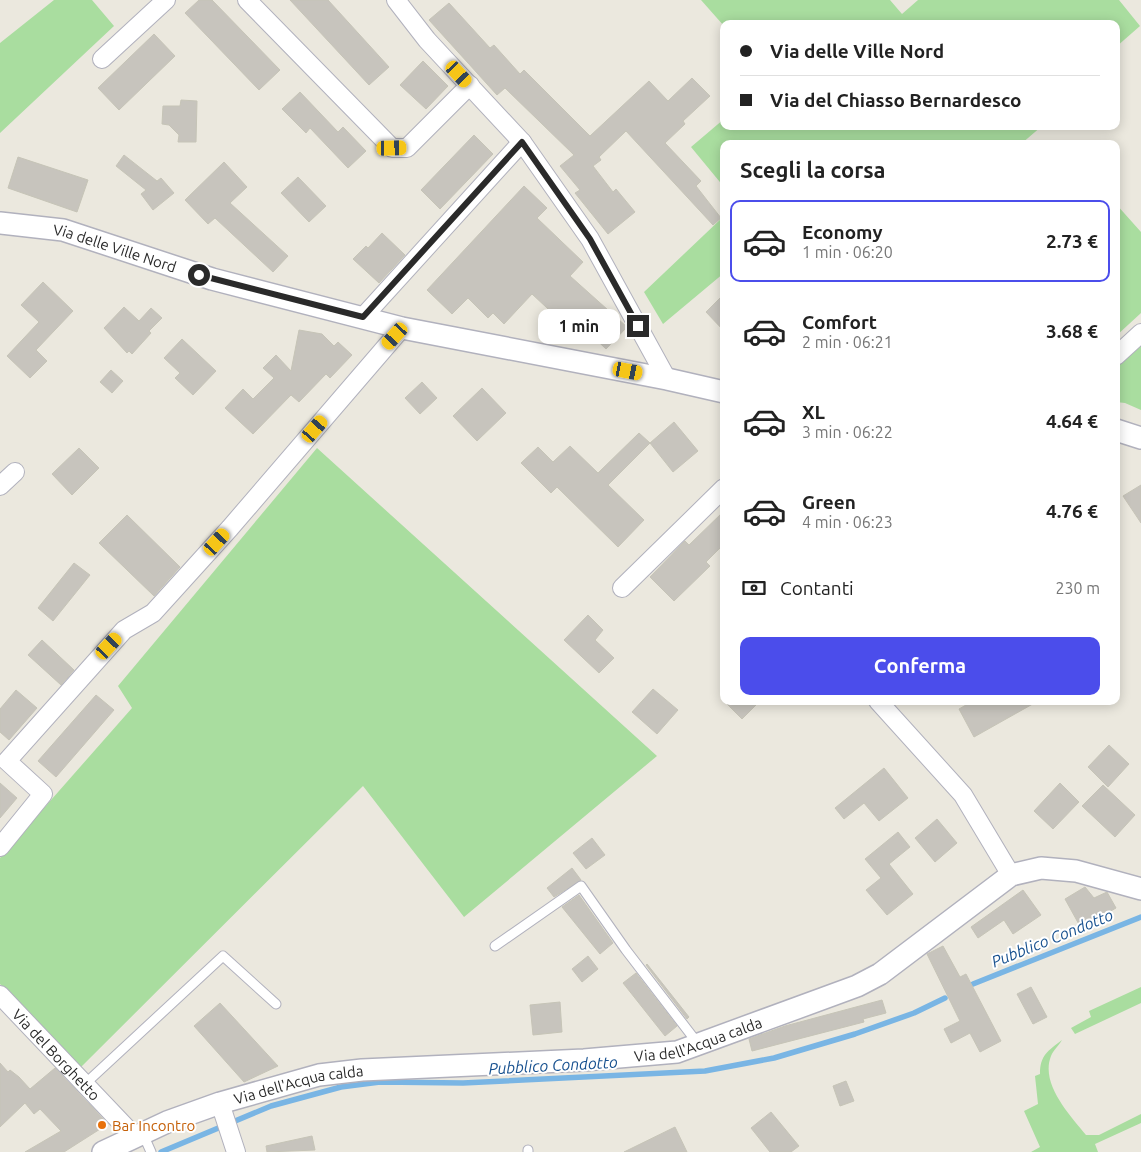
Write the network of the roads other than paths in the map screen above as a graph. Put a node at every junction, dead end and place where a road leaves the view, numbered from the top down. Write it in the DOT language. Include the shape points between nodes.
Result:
graph roads {
  1 [pos="166,0"];
  2 [pos="246,0"];
  3 [pos="396,0"];
  4 [pos="102,59"];
  5 [pos="470,85"];
  6 [pos="522,142"];
  7 [pos="0,223"];
  8 [pos="363,317"];
  9 [pos="402,328"];
  10 [pos="1141,333"];
  11 [pos="1120,352"];
  12 [pos="667,379"];
  13 [pos="720,391"];
  14 [pos="1120,431"];
  15 [pos="1141,438"];
  16 [pos="15,472"];
  17 [pos="0,486"];
  18 [pos="720,492"];
  19 [pos="622,588"];
  20 [pos="882,705"];
  21 [pos="0,847"];
  22 [pos="1011,875"];
  23 [pos="1141,889"];
  24 [pos="495,946"];
  25 [pos="0,995"];
  26 [pos="276,1004"];
  27 [pos="699,1045"];
  28 [pos="86,1083"];
  29 [pos="220,1103"];
  30 [pos="144,1143"];
  31 [pos="103,1152"];
  32 [pos="236,1152"];
  1 -- 4 [label="street"];
  2 -- 5 [label="street" via="392,148 406,148"];
  3 -- 5 [label="street" via="427,40"];
  5 -- 6 [label="street"];
  6 -- 8 [label="street"];
  6 -- 12 [label="street" via="590,239"];
  7 -- 8 [label="street, Via delle Ville Nord" via="63,230 212,279"];
  8 -- 9 [label="street, Via delle Ville Nord"];
  9 -- 12 [label="street, Via delle Ville Nord"];
  9 -- 21 [label="street" via="153,613 124,630 7,761 43,794"];
  10 -- 11 [label="street"];
  12 -- 13 [label="street, Via delle Ville Nord"];
  14 -- 15 [label="street"];
  16 -- 17 [label="street"];
  18 -- 19 [label="street"];
  20 -- 22 [label="street" via="963,795"];
  22 -- 23 [label="street, Via dell'Acqua calda" via="1041,868 1076,871"];
  22 -- 27 [label="street, Via dell'Acqua calda" via="880,974 857,986"];
  24 -- 27 [label="lane" via="581,886"];
  25 -- 28 [label="street, Via del Borghetto"];
  26 -- 28 [label="lane" via="223,956"];
  27 -- 29 [label="street, Via dell'Acqua calda" via="677,1052 584,1060 362,1070 319,1075"];
  28 -- 30 [label="street, Via del Borghetto"];
  29 -- 30 [label="street, Via dell'Acqua calda"];
  29 -- 32 [label="street"];
  30 -- 31 [label="street, Via dell'Acqua calda"];
}
